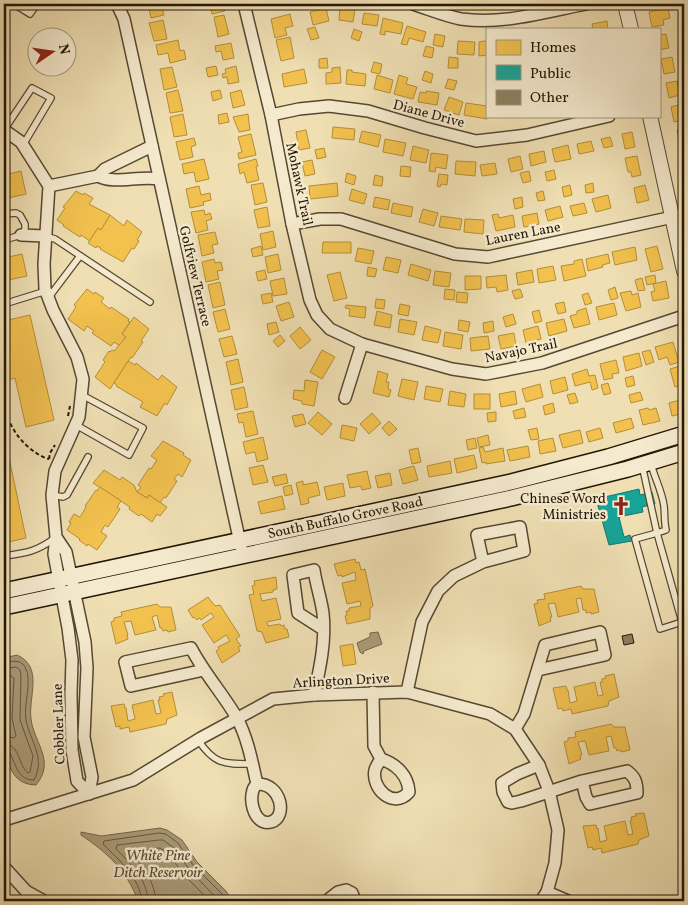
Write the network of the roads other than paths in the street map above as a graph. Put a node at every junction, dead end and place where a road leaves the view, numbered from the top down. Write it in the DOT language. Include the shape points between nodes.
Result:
graph roads {
  1 [pos="14,4"];
  2 [pos="37,4"];
  3 [pos="117,4"];
  4 [pos="244,4"];
  5 [pos="413,4"];
  6 [pos="586,4"];
  7 [pos="625,4"];
  8 [pos="631,28"];
  9 [pos="271,115"];
  10 [pos="600,118"];
  11 [pos="650,118"];
  12 [pos="4,130"];
  13 [pos="23,145"];
  14 [pos="152,146"];
  15 [pos="98,176"];
  16 [pos="159,179"];
  17 [pos="49,186"];
  18 [pos="4,214"];
  19 [pos="673,218"];
  20 [pos="292,224"];
  21 [pos="21,235"];
  22 [pos="45,236"];
  23 [pos="4,240"];
  24 [pos="80,256"];
  25 [pos="684,271"];
  26 [pos="47,294"];
  27 [pos="150,302"];
  28 [pos="4,304"];
  29 [pos="684,316"];
  30 [pos="362,344"];
  31 [pos="77,398"];
  32 [pos="345,398"];
  33 [pos="71,423"];
  34 [pos="684,434"];
  35 [pos="684,452"];
  36 [pos="88,457"];
  37 [pos="646,464"];
  38 [pos="52,495"];
  39 [pos="657,533"];
  40 [pos="56,537"];
  41 [pos="240,540"];
  42 [pos="5,556"];
  43 [pos="243,556"];
  44 [pos="482,562"];
  45 [pos="66,586"];
  46 [pos="4,591"];
  47 [pos="4,607"];
  48 [pos="323,629"];
  49 [pos="204,670"];
  50 [pos="538,670"];
  51 [pos="373,692"];
  52 [pos="407,692"];
  53 [pos="314,695"];
  54 [pos="237,718"];
  55 [pos="515,729"];
  56 [pos="198,740"];
  57 [pos="381,759"];
  58 [pos="252,764"];
  59 [pos="538,765"];
  60 [pos="582,781"];
  61 [pos="258,784"];
  62 [pos="549,791"];
  63 [pos="89,794"];
  64 [pos="4,820"];
  65 [pos="4,866"];
  66 [pos="544,897"];
  67 [pos="42,901"];
  68 [pos="329,901"];
  69 [pos="355,901"];
  70 [pos="568,901"];
  1 -- 2 [label="lane" via="30,14"];
  3 -- 14 [label="street, Golfview Terrace" via="124,19"];
  4 -- 9 [label="street, Mohawk Trail"];
  5 -- 6 [label="street" via="459,19 485,21 513,19"];
  7 -- 8 [label="street"];
  9 -- 10 [label="street, Diane Drive" via="329,106 368,111 476,141 527,135"];
  9 -- 20 [label="street, Mohawk Trail"];
  11 -- 19 [label="street"];
  12 -- 13 [label="street"];
  12 -- 13 [label="lane" via="32,88 51,98"];
  13 -- 17 [label="street"];
  14 -- 15 [label="street" via="105,169"];
  14 -- 16 [label="street, Golfview Terrace"];
  15 -- 16 [label="street" via="107,180"];
  15 -- 17 [label="street"];
  16 -- 41 [label="street, Golfview Terrace"];
  17 -- 22 [label="street"];
  18 -- 21 [label="lane" via="20,215 25,224"];
  19 -- 20 [label="street, Lauren Lane" via="488,257 455,254 341,219"];
  19 -- 25 [label="street"];
  20 -- 30 [label="street, Mohawk Trail" via="310,300 317,314 330,329"];
  21 -- 22 [label="street"];
  21 -- 23 [label="lane"];
  22 -- 24 [label="lane"];
  22 -- 26 [label="street"];
  24 -- 26 [label="lane"];
  24 -- 27 [label="lane"];
  26 -- 28 [label="lane"];
  26 -- 31 [label="street" via="77,357 82,380"];
  29 -- 30 [label="street, Navajo Trail" via="542,364 486,374 452,370"];
  30 -- 32 [label="street"];
  31 -- 33 [label="street" via="79,417"];
  31 -- 33 [label="lane" via="143,428 129,455"];
  33 -- 38 [label="street" via="55,471"];
  34 -- 41 [label="main road, South Buffalo Grove Road" via="512,482"];
  35 -- 37 [label="main road, South Buffalo Grove Road"];
  36 -- 38 [label="lane" via="66,495"];
  37 -- 39 [label="lane"];
  37 -- 39 [label="lane" via="660,489 665,508 666,530"];
  37 -- 43 [label="main road, South Buffalo Grove Road" via="529,494"];
  38 -- 40 [label="street"];
  39 -- 39 [label="lane" via="635,539 660,629 682,622"];
  40 -- 42 [label="lane" via="44,546 23,554"];
  40 -- 45 [label="street, Cobbler Lane" via="66,552"];
  41 -- 43 [label="street, Golfview Terrace"];
  41 -- 45 [label="main road, South Buffalo Grove Road"];
  43 -- 45 [label="main road, South Buffalo Grove Road"];
  44 -- 52 [label="street" via="454,576 438,591 422,622"];
  45 -- 46 [label="main road, South Buffalo Grove Road"];
  45 -- 47 [label="main road, South Buffalo Grove Road"];
  45 -- 63 [label="street, Cobbler Lane" via="87,656 84,737 92,777"];
  48 -- 48 [label="street" via="314,570 293,576 298,613"];
  48 -- 53 [label="street" via="322,655"];
  49 -- 49 [label="street" via="191,648 125,662 131,686"];
  49 -- 54 [label="street"];
  50 -- 50 [label="street" via="606,655 600,632 545,645"];
  50 -- 55 [label="street" via="524,714"];
  51 -- 52 [label="street, Arlington Drive"];
  51 -- 53 [label="street, Arlington Drive"];
  51 -- 57 [label="street" via="374,746"];
  52 -- 55 [label="street, Arlington Drive" via="490,714"];
  53 -- 54 [label="street, Arlington Drive" via="273,699"];
  54 -- 56 [label="street, Arlington Drive"];
  54 -- 58 [label="street"];
  55 -- 59 [label="street, Arlington Drive"];
  56 -- 58 [label="lane" via="214,759"];
  56 -- 63 [label="street, Arlington Drive" via="133,780"];
  58 -- 61 [label="street"];
  59 -- 62 [label="street, Arlington Drive"];
  59 -- 62 [label="street" via="502,783 505,797 512,803"];
  60 -- 60 [label="street" via="590,804 637,793 634,776 627,771"];
  60 -- 62 [label="street"];
  62 -- 66 [label="street, Arlington Drive" via="558,830 555,863"];
  63 -- 64 [label="street, Arlington Drive"];
  65 -- 67 [label="street" via="26,891"];
  66 -- 70 [label="street"];
  68 -- 69 [label="street" via="338,892 346,890 352,893"];
}
